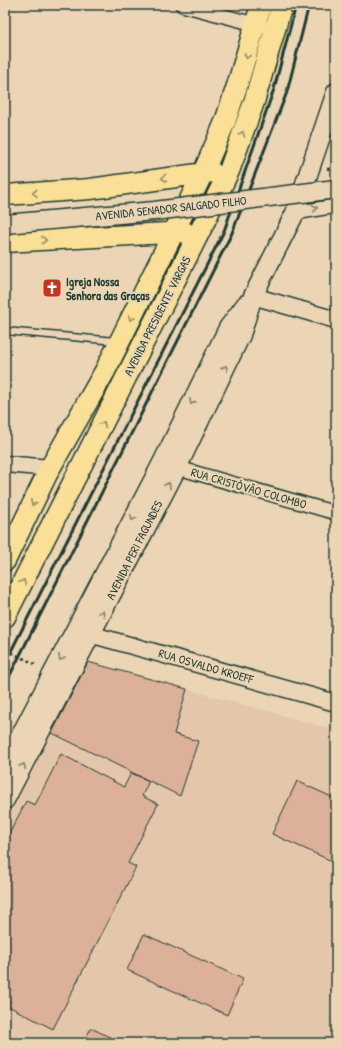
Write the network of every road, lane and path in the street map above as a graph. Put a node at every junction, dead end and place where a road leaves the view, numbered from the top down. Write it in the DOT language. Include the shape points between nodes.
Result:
graph roads {
  1 [pos="182,5"];
  2 [pos="261,5"];
  3 [pos="282,5"];
  4 [pos="256,26"];
  5 [pos="276,29"];
  6 [pos="336,92"];
  7 [pos="336,168"];
  8 [pos="228,171"];
  9 [pos="202,173"];
  10 [pos="332,174"];
  11 [pos="336,189"];
  12 [pos="5,195"];
  13 [pos="336,206"];
  14 [pos="5,212"];
  15 [pos="295,212"];
  16 [pos="5,224"];
  17 [pos="200,231"];
  18 [pos="173,233"];
  19 [pos="5,242"];
  20 [pos="253,296"];
  21 [pos="336,320"];
  22 [pos="5,331"];
  23 [pos="120,341"];
  24 [pos="85,459"];
  25 [pos="5,464"];
  26 [pos="169,465"];
  27 [pos="50,468"];
  28 [pos="59,510"];
  29 [pos="336,513"];
  30 [pos="5,562"];
  31 [pos="5,617"];
  32 [pos="84,632"];
  33 [pos="6,650"];
  34 [pos="35,664"];
  35 [pos="336,703"];
  36 [pos="5,765"];
  37 [pos="5,800"];
  1 -- 4 [label="street"];
  2 -- 4 [label="main road, AVENIDA PRESIDENTE VARGAS"];
  3 -- 5 [label="main road, AVENIDA PRESIDENTE VARGAS"];
  4 -- 5 [label="street"];
  4 -- 9 [label="main road, AVENIDA PRESIDENTE VARGAS, one-way" via="225,122"];
  8 -- 5 [label="main road, AVENIDA PRESIDENTE VARGAS, one-way" via="254,102"];
  6 -- 15 [label="main road, AVENIDA PERI FAGUNDES"];
  7 -- 10 [label="path"];
  8 -- 9 [label="main road"];
  8 -- 17 [label="main road, AVENIDA PRESIDENTE VARGAS"];
  9 -- 12 [label="main road, one-way" via="90,189"];
  9 -- 18 [label="main road, AVENIDA PRESIDENTE VARGAS"];
  10 -- 14 [label="main road, AVENIDA SENADOR SALGADO FILHO" via="115,204"];
  11 -- 16 [label="main road, AVENIDA SENADOR SALGADO FILHO, bridge" via="154,211"];
  15 -- 13 [label="street, one-way"];
  15 -- 20 [label="main road, AVENIDA PERI FAGUNDES"];
  17 -- 18 [label="main road"];
  24 -- 17 [label="main road, AVENIDA PRESIDENTE VARGAS, one-way"];
  19 -- 18 [label="main road, one-way"];
  18 -- 23 [label="main road, AVENIDA PRESIDENTE VARGAS, one-way"];
  20 -- 21 [label="street"];
  20 -- 26 [label="main road, AVENIDA PERI FAGUNDES" via="241,335"];
  22 -- 23 [label="lane"];
  23 -- 27 [label="main road, AVENIDA PRESIDENTE VARGAS"];
  24 -- 27 [label="main road"];
  24 -- 28 [label="main road, AVENIDA PRESIDENTE VARGAS"];
  25 -- 27 [label="street"];
  26 -- 29 [label="street, RUA CRISTÓVÃO COLOMBO"];
  26 -- 32 [label="main road, AVENIDA PERI FAGUNDES"];
  27 -- 28 [label="main road" via="59,492"];
  27 -- 30 [label="main road, AVENIDA PRESIDENTE VARGAS, one-way"];
  31 -- 28 [label="main road, AVENIDA PRESIDENTE VARGAS, one-way"];
  32 -- 35 [label="street, RUA OSVALDO KROEFF"];
  32 -- 36 [label="main road, AVENIDA PERI FAGUNDES, one-way"];
  37 -- 32 [label="main road, AVENIDA PERI FAGUNDES, one-way"];
  33 -- 34 [label="path, bridge"];
}
